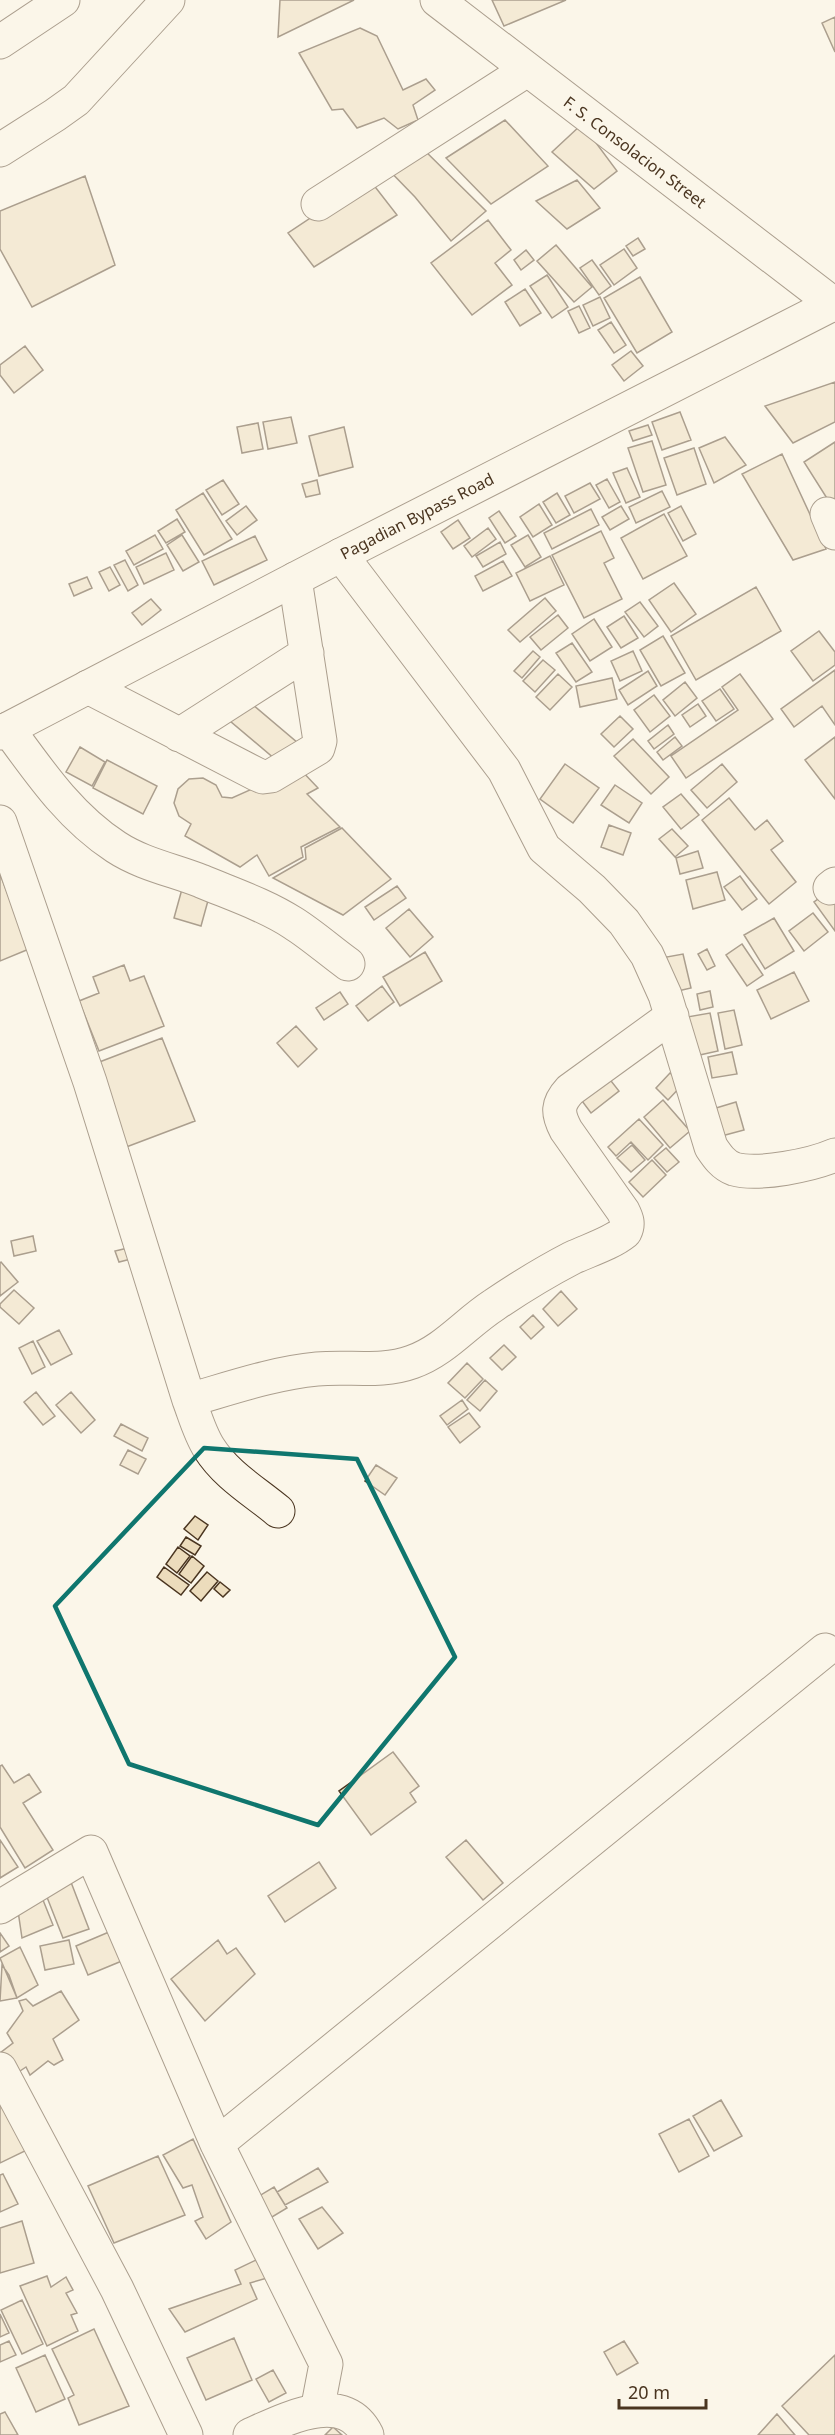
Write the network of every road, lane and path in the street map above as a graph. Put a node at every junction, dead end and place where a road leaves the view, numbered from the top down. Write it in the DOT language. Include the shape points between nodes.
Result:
graph roads {
  1 [pos="63,0"];
  2 [pos="168,0"];
  3 [pos="436,0"];
  4 [pos="0,42"];
  5 [pos="527,70"];
  6 [pos="0,150"];
  7 [pos="318,204"];
  8 [pos="834,304"];
  9 [pos="341,555"];
  10 [pos="295,579"];
  11 [pos="307,653"];
  12 [pos="88,687"];
  13 [pos="4,731"];
  14 [pos="180,735"];
  15 [pos="0,822"];
  16 [pos="348,964"];
  17 [pos="672,1016"];
  18 [pos="835,1155"];
  19 [pos="189,1400"];
  20 [pos="278,1511"];
  21 [pos="825,1650"];
  22 [pos="0,1907"];
  23 [pos="0,2068"];
  24 [pos="217,2144"];
  25 [pos="317,2410"];
  26 [pos="186,2435"];
  27 [pos="250,2435"];
  28 [pos="368,2435"];
  1 -- 4 [label="main road"];
  2 -- 6 [label="main road" via="76,100"];
  3 -- 5 [label="main road, F. S. Consolacion Street"];
  5 -- 7 [label="main road"];
  5 -- 8 [label="main road, F. S. Consolacion Street"];
  8 -- 9 [label="main road, Pagadian Bypass Road"];
  9 -- 10 [label="main road, Pagadian Bypass Road"];
  9 -- 17 [label="main road" via="504,770 544,848 624,922 647,955"];
  10 -- 11 [label="main road"];
  10 -- 12 [label="main road, Pagadian Bypass Road"];
  11 -- 14 [label="main road"];
  11 -- 14 [label="main road" via="318,748 263,777"];
  12 -- 13 [label="main road, Pagadian Bypass Road"];
  12 -- 14 [label="main road"];
  13 -- 16 [label="main road" via="57,796 117,848 284,918"];
  15 -- 19 [label="main road" via="90,1082"];
  17 -- 18 [label="main road" via="711,1147 720,1161 750,1171 809,1164"];
  17 -- 19 [label="main road" via="570,1090 559,1103 559,1118 566,1130 623,1211 628,1227 625,1232 569,1259 411,1363 390,1368 289,1373"];
  19 -- 20 [label="main road" via="208,1447 219,1462"];
  21 -- 24 [label="main road"];
  22 -- 24 [label="main road" via="91,1852"];
  23 -- 26 [label="main road" via="117,2289"];
  24 -- 25 [label="main road" via="326,2364"];
  25 -- 27 [label="main road"];
  25 -- 28 [label="main road" via="339,2411 355,2419"];
}
